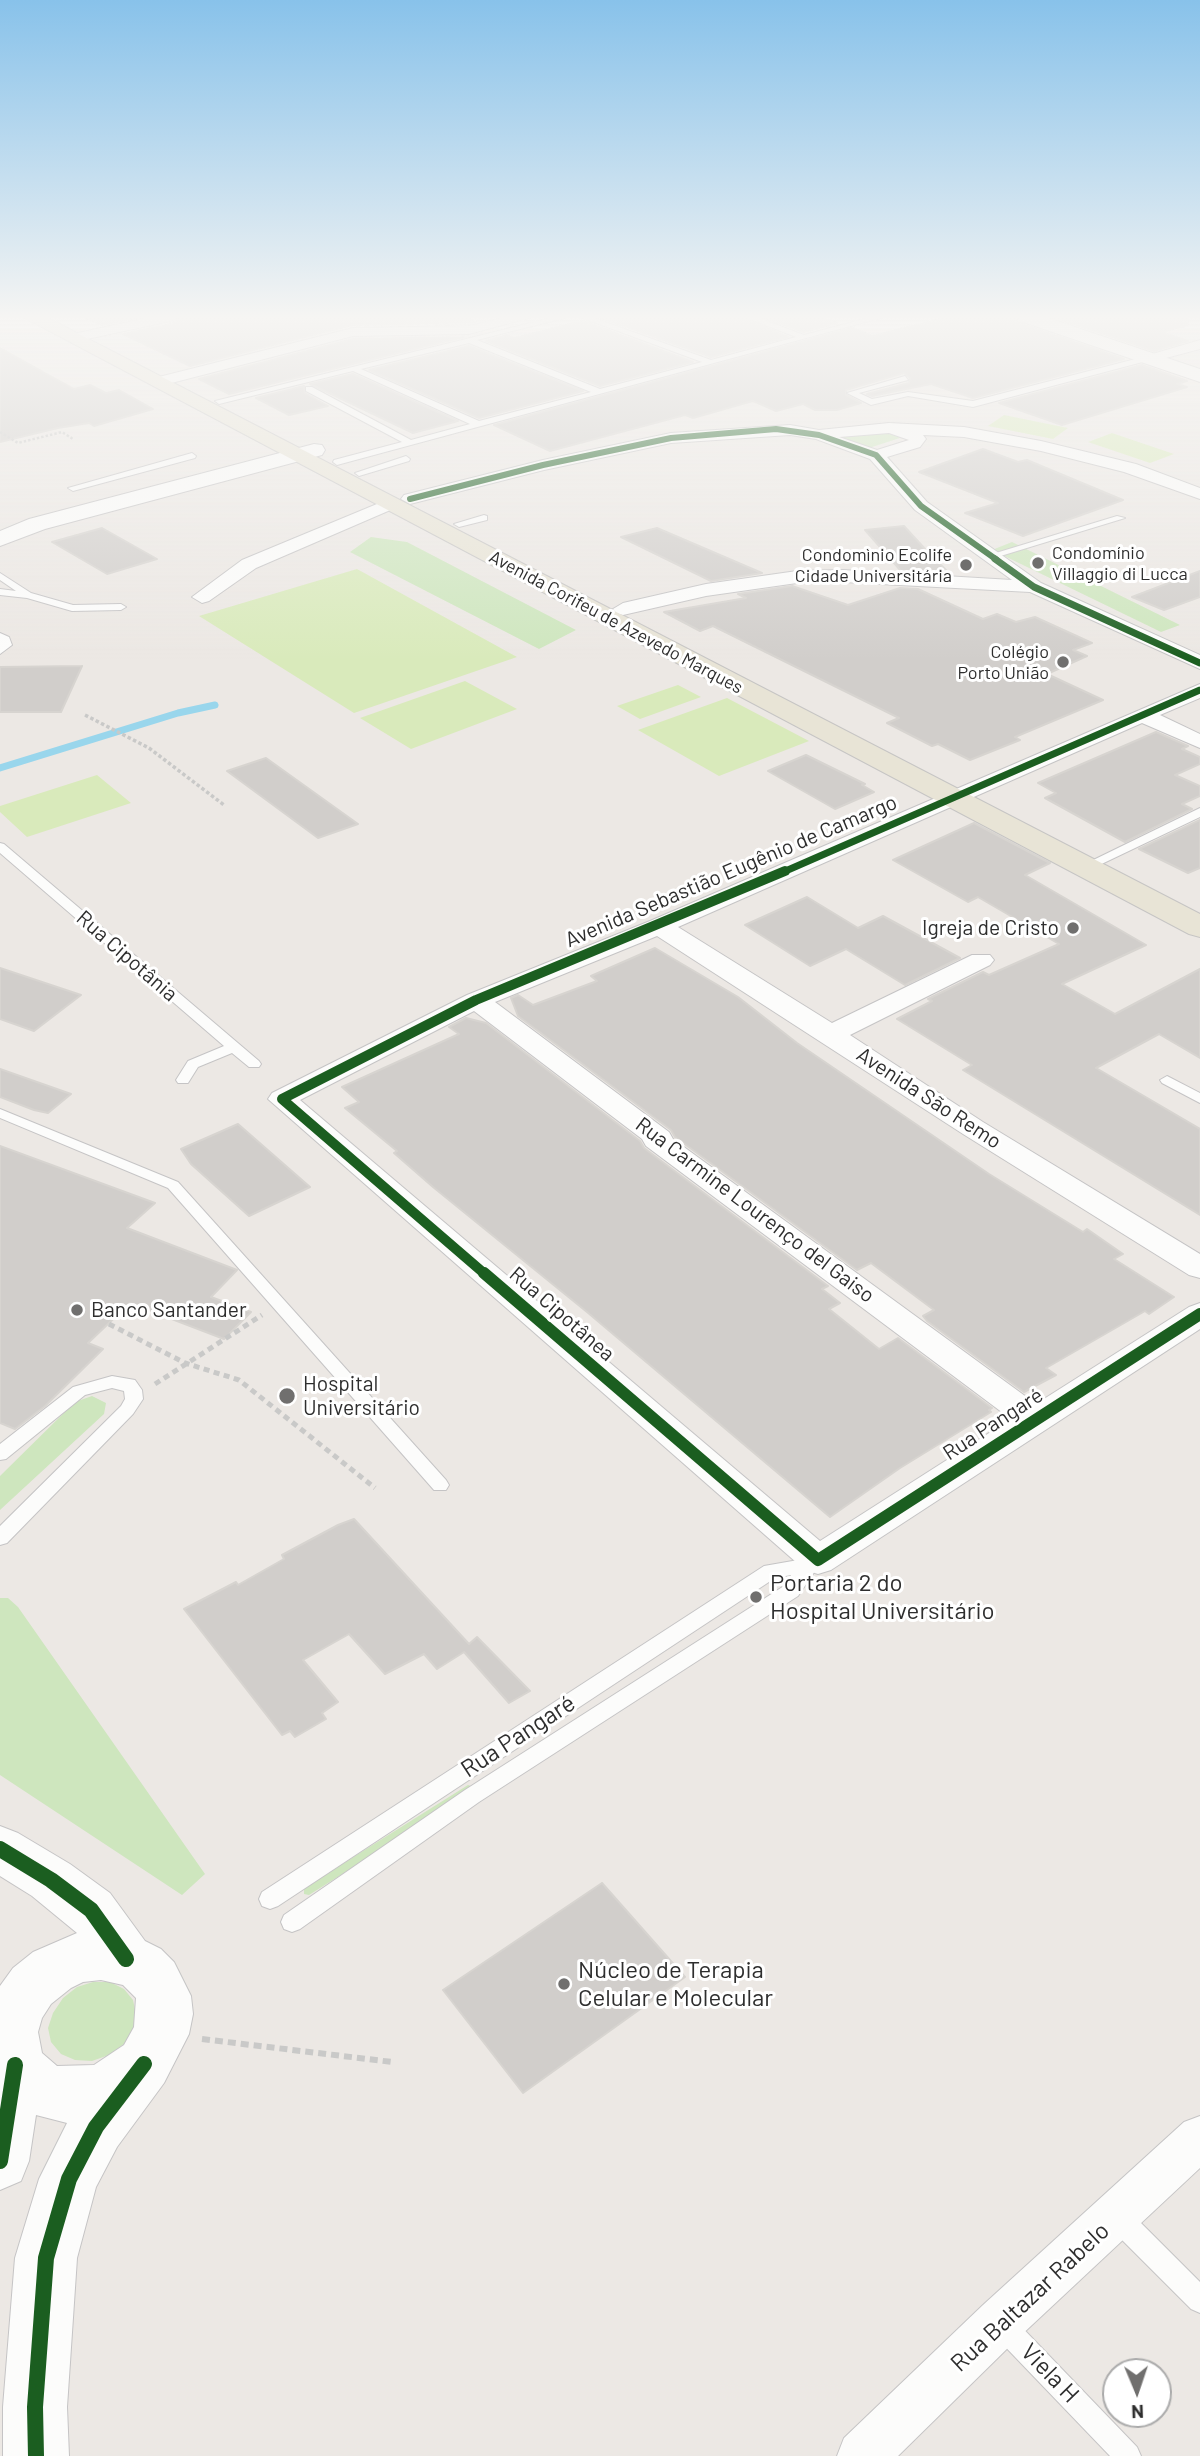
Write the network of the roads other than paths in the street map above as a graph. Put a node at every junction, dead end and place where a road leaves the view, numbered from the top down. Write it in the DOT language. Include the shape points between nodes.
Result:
graph roads {
  1 [pos="265,432"];
  2 [pos="270,432"];
  3 [pos="389,432"];
  4 [pos="449,432"];
  5 [pos="746,432"];
  6 [pos="795,432"];
  7 [pos="839,432"];
  8 [pos="905,432"];
  9 [pos="957,432"];
  10 [pos="819,435"];
  11 [pos="1001,439"];
  12 [pos="409,442"];
  13 [pos="914,444"];
  14 [pos="297,448"];
  15 [pos="876,455"];
  16 [pos="192,456"];
  17 [pos="406,458"];
  18 [pos="337,461"];
  19 [pos="359,473"];
  20 [pos="100,479"];
  21 [pos="1200,494"];
  22 [pos="400,501"];
  23 [pos="484,518"];
  24 [pos="1119,518"];
  25 [pos="459,524"];
  26 [pos="0,526"];
  27 [pos="0,539"];
  28 [pos="991,556"];
  29 [pos="516,570"];
  30 [pos="0,576"];
  31 [pos="1034,587"];
  32 [pos="0,592"];
  33 [pos="28,595"];
  34 [pos="202,597"];
  35 [pos="121,607"];
  36 [pos="623,609"];
  37 [pos="0,636"];
  38 [pos="0,651"];
  39 [pos="1200,663"];
  40 [pos="1200,690"];
  41 [pos="1142,715"];
  42 [pos="1200,742"];
  43 [pos="961,792"];
  44 [pos="1200,812"];
  45 [pos="0,847"];
  46 [pos="1095,862"];
  47 [pos="1200,921"];
  48 [pos="659,926"];
  49 [pos="981,960"];
  50 [pos="476,1000"];
  51 [pos="831,1034"];
  52 [pos="233,1047"];
  53 [pos="254,1064"];
  54 [pos="183,1080"];
  55 [pos="1167,1080"];
  56 [pos="282,1098"];
  57 [pos="1200,1099"];
  58 [pos="0,1113"];
  59 [pos="1200,1268"];
  60 [pos="1200,1314"];
  61 [pos="1035,1420"];
  62 [pos="0,1454"];
  63 [pos="440,1485"];
  64 [pos="0,1538"];
  65 [pos="813,1563"];
  66 [pos="0,1849"];
  67 [pos="270,1899"];
  68 [pos="292,1922"];
  69 [pos="125,1959"];
  70 [pos="8,2039"];
  71 [pos="152,2049"];
  72 [pos="1200,2138"];
  73 [pos="0,2161"];
  74 [pos="1117,2217"];
  75 [pos="1200,2300"];
  76 [pos="1000,2322"];
  77 [pos="36,2456"];
  78 [pos="862,2456"];
  79 [pos="1128,2456"];
  1 -- 14 [label="main road, Avenida Corifeu de Azevedo Marques"];
  2 -- 14 [label="main road, Avenida Corifeu de Azevedo Marques"];
  3 -- 12 [label="lane"];
  4 -- 12 [label="lane"];
  5 -- 22 [label="street" via="671,438"];
  6 -- 10 [label="street"];
  7 -- 10 [label="street"];
  8 -- 13 [label="street" via="915,434"];
  9 -- 11 [label="street"];
  10 -- 15 [label="street"];
  11 -- 13 [label="street" via="958,437"];
  11 -- 21 [label="street" via="1130,468"];
  12 -- 18 [label="lane"];
  13 -- 15 [label="street"];
  14 -- 18 [label="main road, Avenida Corifeu de Azevedo Marques"];
  14 -- 22 [label="main road, Avenida Corifeu de Azevedo Marques"];
  14 -- 26 [label="street" via="175,475"];
  14 -- 27 [label="street" via="37,524"];
  15 -- 28 [label="street" via="921,506"];
  16 -- 20 [label="lane"];
  17 -- 19 [label="lane"];
  18 -- 19 [label="main road, Avenida Corifeu de Azevedo Marques"];
  19 -- 22 [label="main road, Avenida Corifeu de Azevedo Marques"];
  22 -- 25 [label="main road, Avenida Corifeu de Azevedo Marques"];
  22 -- 29 [label="main road, Avenida Corifeu de Azevedo Marques"];
  22 -- 34 [label="street" via="248,564"];
  23 -- 25 [label="lane"];
  24 -- 28 [label="lane"];
  25 -- 36 [label="main road, Avenida Corifeu de Azevedo Marques"];
  28 -- 31 [label="street"];
  29 -- 36 [label="main road" via="532,572 610,610"];
  29 -- 43 [label="main road, Avenida Corifeu de Azevedo Marques"];
  30 -- 33 [label="lane"];
  31 -- 36 [label="street" via="797,577 706,590"];
  31 -- 39 [label="street"];
  32 -- 33 [label="lane"];
  33 -- 35 [label="lane" via="72,608"];
  36 -- 43 [label="main road, Avenida Corifeu de Azevedo Marques"];
  37 -- 38 [label="lane" via="7,645"];
  40 -- 41 [label="street, Avenida Sebastião Eugênio de Camargo"];
  41 -- 42 [label="street"];
  41 -- 43 [label="street, Avenida Sebastião Eugênio de Camargo"];
  43 -- 46 [label="main road, Avenida Corifeu de Azevedo Marques"];
  43 -- 48 [label="street, Avenida Sebastião Eugênio de Camargo"];
  44 -- 46 [label="lane"];
  45 -- 52 [label="lane, Rua Cipotânia"];
  46 -- 47 [label="main road, Avenida Corifeu de Azevedo Marques"];
  48 -- 50 [label="street, Avenida Sebastião Eugênio de Camargo"];
  48 -- 51 [label="street, Avenida São Remo"];
  49 -- 51 [label="street"];
  50 -- 56 [label="street, Avenida Sebastião Eugênio de Camargo"];
  50 -- 61 [label="street, Rua Carmine Lourenço del Gaiso" via="659,1138 656,1140"];
  51 -- 59 [label="street, Avenida São Remo"];
  52 -- 53 [label="lane, Rua Cipotânia"];
  52 -- 54 [label="lane" via="193,1064"];
  55 -- 57 [label="lane"];
  56 -- 65 [label="street, Rua Cipotânea"];
  58 -- 63 [label="lane" via="173,1185"];
  60 -- 61 [label="street, Rua Pangaré"];
  61 -- 65 [label="street, Rua Pangaré"];
  62 -- 64 [label="lane" via="79,1391 101,1383 129,1384 134,1399 127,1410"];
  65 -- 67 [label="lane, Rua Pangaré" via="771,1571"];
  65 -- 68 [label="lane, Rua Pangaré" via="791,1591 472,1797"];
  66 -- 69 [label="street" via="91,1910"];
  69 -- 70 [label="street" via="102,1955 76,1958 52,1970 32,1986 16,2008"];
  69 -- 71 [label="street" via="142,1967 163,1996 165,2014"];
  70 -- 71 [label="street" via="27,2079 62,2095 84,2095 116,2084"];
  70 -- 73 [label="street"];
  71 -- 77 [label="street" via="96,2127 69,2179 46,2258"];
  72 -- 74 [label="street, Rua Baltazar Rabelo"];
  74 -- 75 [label="lane"];
  74 -- 76 [label="street, Rua Baltazar Rabelo"];
  76 -- 78 [label="street, Rua Baltazar Rabelo"];
  76 -- 79 [label="lane, Viela H"];
}
